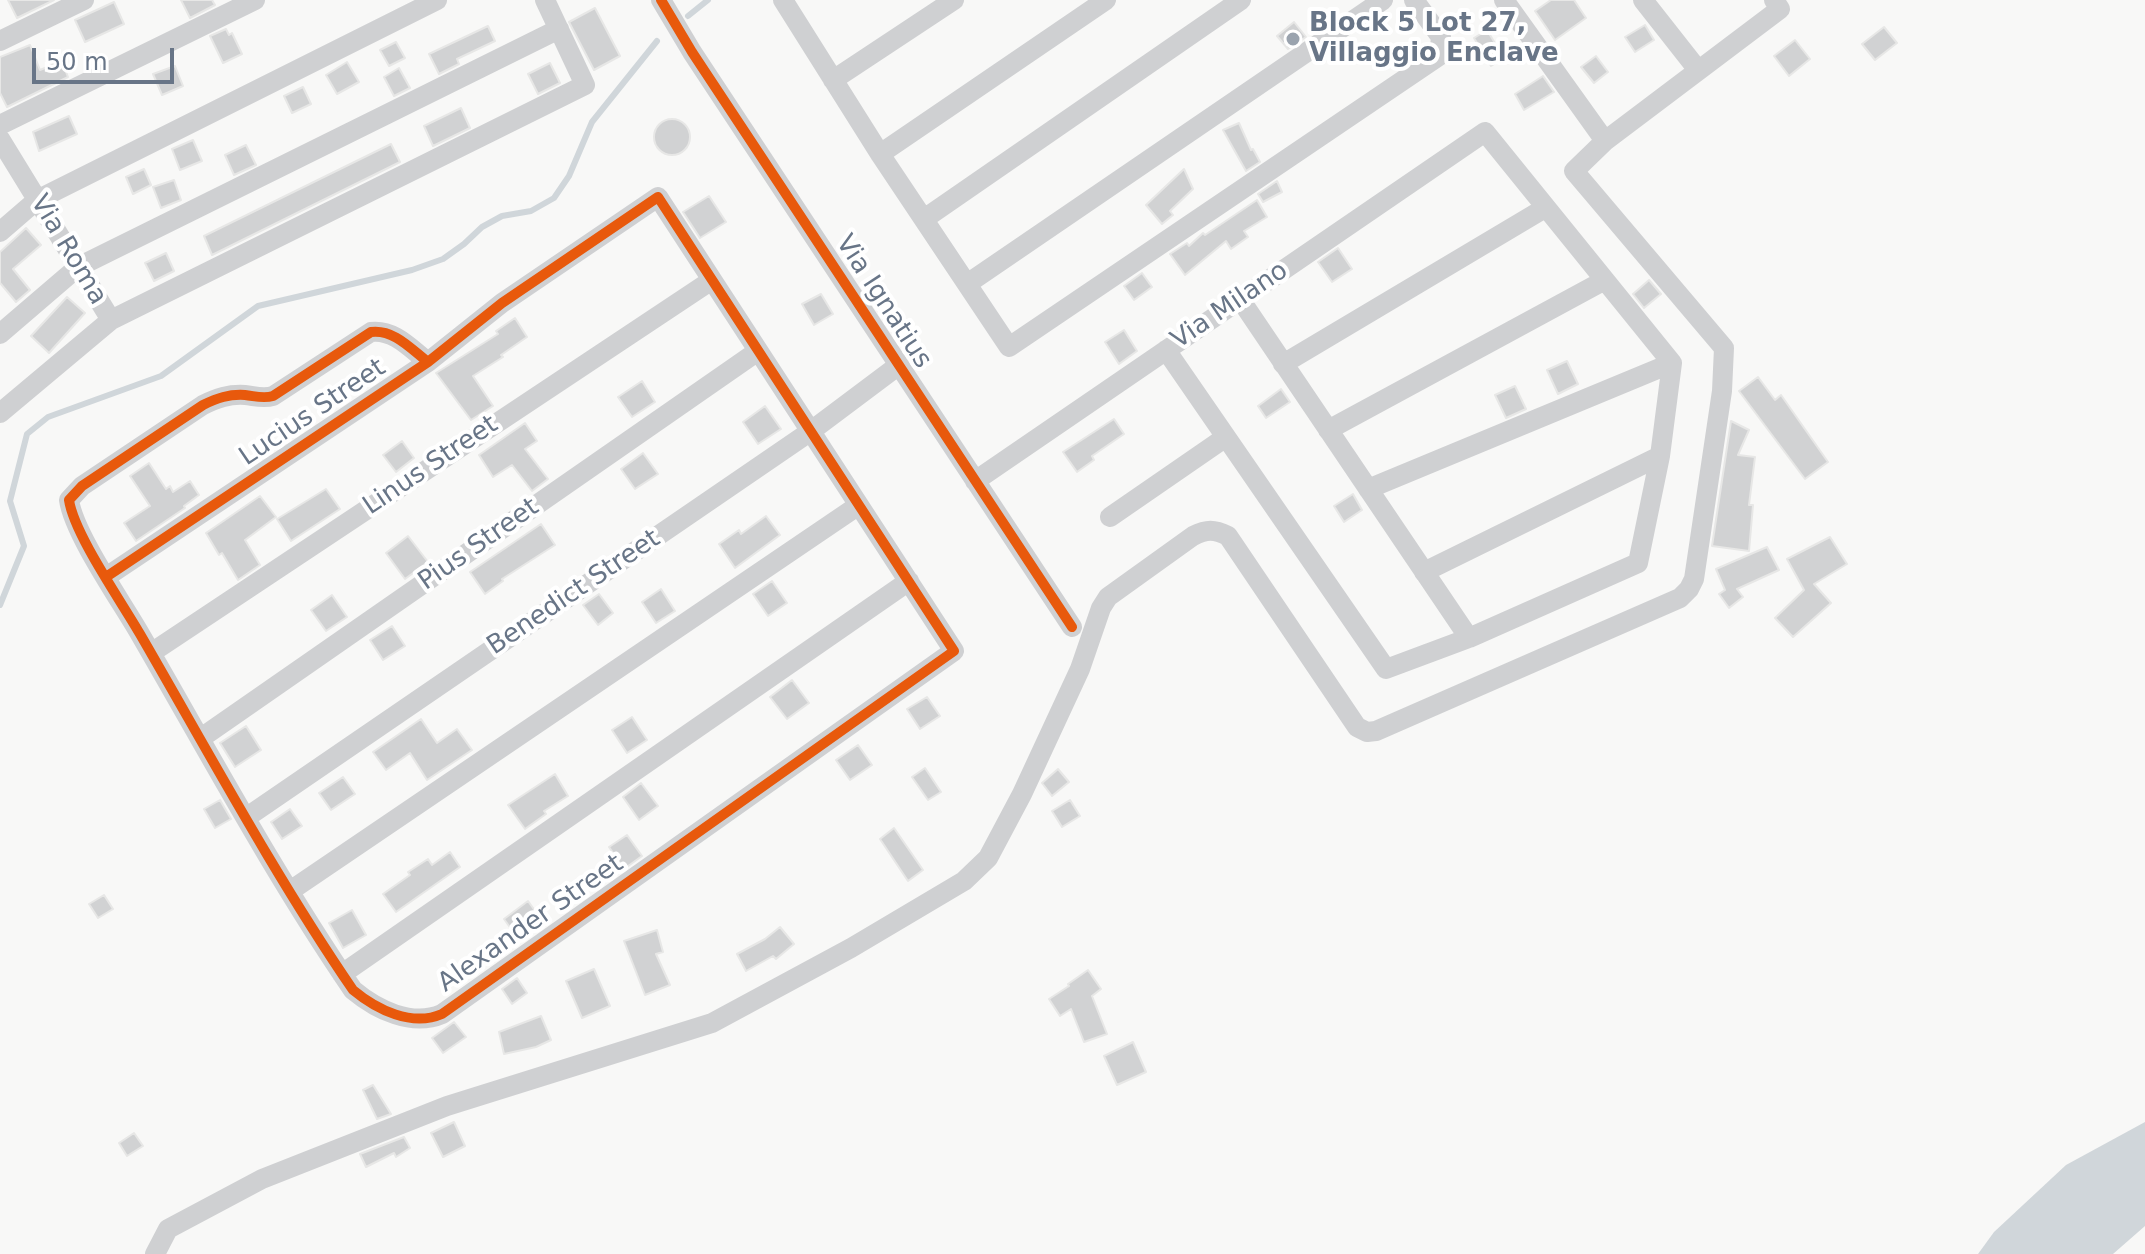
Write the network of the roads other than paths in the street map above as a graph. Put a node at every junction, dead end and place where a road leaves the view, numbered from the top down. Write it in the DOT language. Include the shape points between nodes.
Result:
graph roads {
  1 [pos="84,0"];
  2 [pos="255,0"];
  3 [pos="437,0"];
  4 [pos="545,0"];
  5 [pos="783,0"];
  6 [pos="954,0"];
  7 [pos="1106,0"];
  8 [pos="1241,0"];
  9 [pos="1383,0"];
  10 [pos="1414,0"];
  11 [pos="1504,0"];
  12 [pos="1643,0"];
  13 [pos="1774,0"];
  14 [pos="663,4"];
  15 [pos="559,29"];
  16 [pos="0,41"];
  17 [pos="1698,70"];
  18 [pos="833,80"];
  19 [pos="0,125"];
  20 [pos="0,139"];
  21 [pos="1605,141"];
  22 [pos="880,154"];
  23 [pos="37,200"];
  24 [pos="1545,208"];
  25 [pos="924,219"];
  26 [pos="0,232"];
  27 [pos="78,267"];
  28 [pos="712,280"];
  29 [pos="1605,280"];
  30 [pos="967,284"];
  31 [pos="1240,299"];
  32 [pos="111,320"];
  33 [pos="0,334"];
  34 [pos="1166,350"];
  35 [pos="758,351"];
  36 [pos="428,362"];
  37 [pos="1672,363"];
  38 [pos="1283,364"];
  39 [pos="899,365"];
  40 [pos="0,413"];
  41 [pos="1328,430"];
  42 [pos="811,431"];
  43 [pos="1226,437"];
  44 [pos="1660,456"];
  45 [pos="975,481"];
  46 [pos="1368,489"];
  47 [pos="859,505"];
  48 [pos="1110,517"];
  49 [pos="1424,572"];
  50 [pos="106,577"];
  51 [pos="909,581"];
  52 [pos="1072,627"];
  53 [pos="1469,638"];
  54 [pos="151,653"];
  55 [pos="201,738"];
  56 [pos="247,817"];
  57 [pos="290,891"];
  58 [pos="342,974"];
  59 [pos="155,1254"];
  1 -- 16 [label="street"];
  2 -- 19 [label="street"];
  3 -- 23 [label="street"];
  4 -- 15 [label="street"];
  5 -- 18 [label="street"];
  6 -- 18 [label="street"];
  7 -- 22 [label="street"];
  8 -- 25 [label="street"];
  9 -- 30 [label="street"];
  10 -- 30 [label="street" via="1441,37 1439,56 1009,347"];
  11 -- 21 [label="street"];
  12 -- 17 [label="street"];
  13 -- 17 [label="street" via="1780,9"];
  14 -- 39 [label="street, Via Ignatius"];
  15 -- 27 [label="street"];
  15 -- 32 [label="street" via="585,85"];
  17 -- 21 [label="street"];
  18 -- 22 [label="street"];
  20 -- 23 [label="street, Via Roma"];
  21 -- 59 [label="street" via="1574,171 1724,348 1694,579 1680,598 1367,732 1357,727 1228,536 1204,530 1108,597 1022,794 988,858 964,881 712,1023 447,1106 262,1179 168,1229"];
  22 -- 25 [label="street"];
  23 -- 26 [label="street"];
  23 -- 27 [label="street, Via Roma"];
  24 -- 29 [label="street"];
  24 -- 31 [label="street, Via Milano" via="1485,132"];
  24 -- 38 [label="street"];
  25 -- 30 [label="street"];
  27 -- 32 [label="street, Via Roma"];
  27 -- 33 [label="street"];
  28 -- 35 [label="street"];
  28 -- 36 [label="street, Lucius Street" via="658,197 502,303"];
  28 -- 54 [label="street, Linus Street"];
  29 -- 37 [label="street"];
  29 -- 41 [label="street"];
  31 -- 34 [label="street, Via Milano"];
  31 -- 38 [label="street"];
  32 -- 40 [label="street"];
  34 -- 43 [label="street"];
  34 -- 45 [label="street, Via Milano"];
  35 -- 42 [label="street"];
  35 -- 55 [label="street, Pius Street"];
  36 -- 50 [label="street, Lucius Street"];
  36 -- 50 [label="street, Alexander Street" via="394,336 371,332 273,396 224,396 203,405 69,500"];
  37 -- 44 [label="street"];
  37 -- 46 [label="street"];
  38 -- 41 [label="street"];
  39 -- 42 [label="street, Benedict Street"];
  39 -- 45 [label="street, Via Ignatius"];
  41 -- 46 [label="street"];
  42 -- 47 [label="street"];
  42 -- 56 [label="street, Benedict Street"];
  43 -- 48 [label="street"];
  43 -- 53 [label="street" via="1386,669"];
  44 -- 49 [label="street"];
  44 -- 53 [label="street" via="1638,563"];
  45 -- 52 [label="street, Via Ignatius"];
  46 -- 49 [label="street"];
  47 -- 51 [label="street"];
  47 -- 57 [label="street"];
  49 -- 53 [label="street"];
  50 -- 54 [label="street, Alexander Street"];
  51 -- 58 [label="street"];
  51 -- 58 [label="street, Alexander Street" via="954,651 442,1014 431,1019 403,1017 366,1001"];
  54 -- 55 [label="street, Alexander Street"];
  55 -- 56 [label="street, Alexander Street"];
  56 -- 57 [label="street, Alexander Street"];
  57 -- 58 [label="street, Alexander Street"];
}
